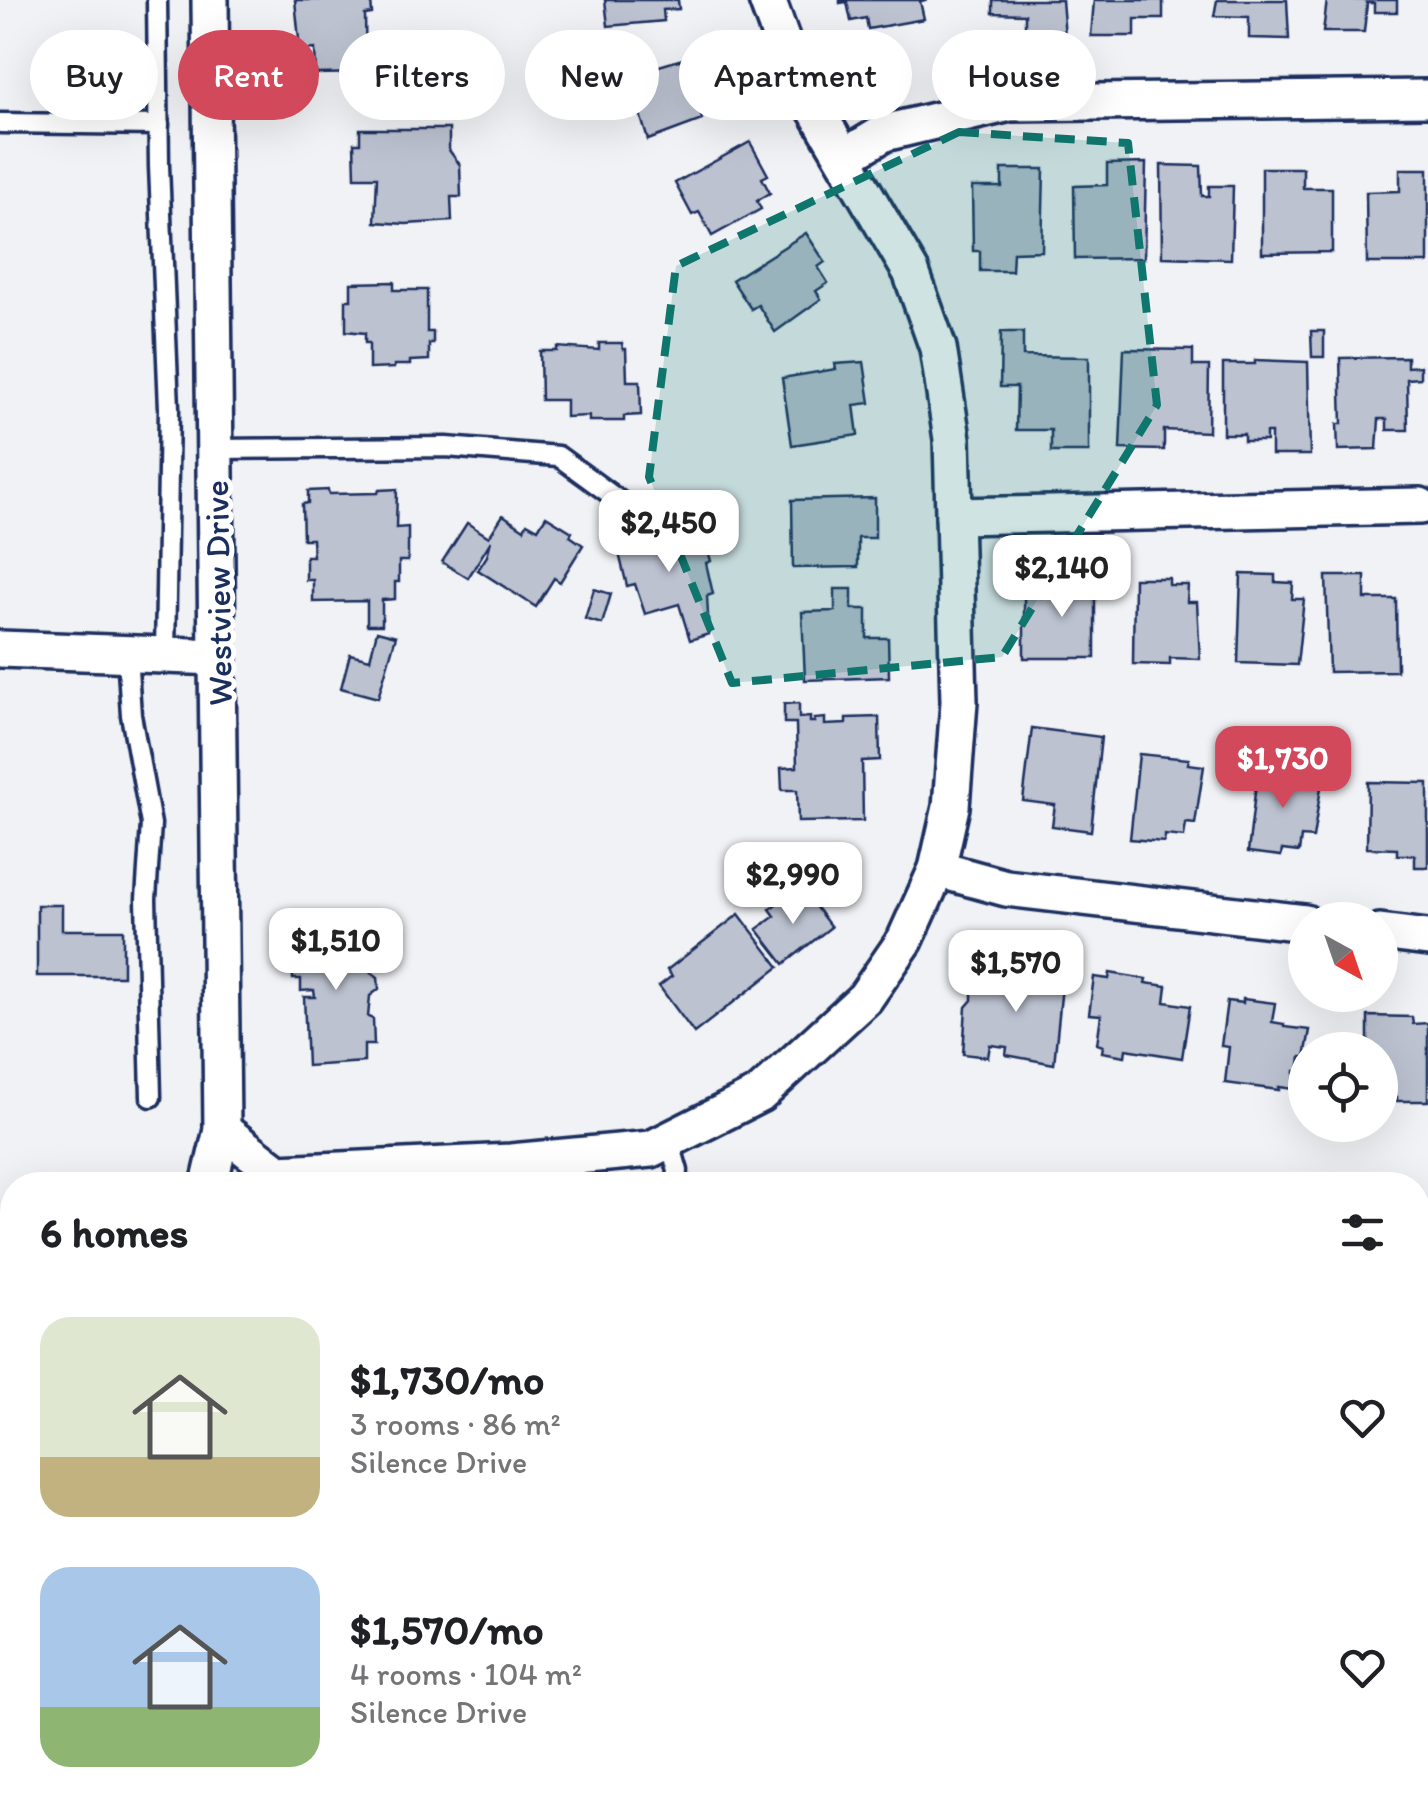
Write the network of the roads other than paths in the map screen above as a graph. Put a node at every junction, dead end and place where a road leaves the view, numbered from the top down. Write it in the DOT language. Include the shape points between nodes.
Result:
graph roads {
  1 [pos="157,0"];
  2 [pos="210,0"];
  3 [pos="767,0"];
  4 [pos="1428,98"];
  5 [pos="0,123"];
  6 [pos="158,126"];
  7 [pos="846,156"];
  8 [pos="216,449"];
  9 [pos="1420,506"];
  10 [pos="632,510"];
  11 [pos="954,516"];
  12 [pos="0,649"];
  13 [pos="127,654"];
  14 [pos="165,655"];
  15 [pos="219,658"];
  16 [pos="937,869"];
  17 [pos="1288,922"];
  18 [pos="1398,934"];
  19 [pos="1428,938"];
  20 [pos="151,1097"];
  21 [pos="222,1130"];
  22 [pos="669,1140"];
  23 [pos="211,1172"];
  24 [pos="275,1172"];
  25 [pos="312,1172"];
  26 [pos="678,1172"];
  1 -- 6 [label="lane"];
  2 -- 8 [label="street, Westview Drive"];
  3 -- 7 [label="street" via="793,71"];
  4 -- 7 [label="street" via="1010,103 884,134"];
  5 -- 6 [label="lane"];
  6 -- 14 [label="lane" via="169,408"];
  7 -- 11 [label="street" via="911,272 938,348 952,439"];
  8 -- 10 [label="lane" via="446,447 558,456"];
  8 -- 15 [label="street, Westview Drive"];
  9 -- 11 [label="street"];
  11 -- 16 [label="street" via="959,702 951,807"];
  12 -- 13 [label="street"];
  13 -- 14 [label="street"];
  13 -- 20 [label="lane" via="151,824"];
  14 -- 15 [label="street"];
  15 -- 21 [label="street, Westview Drive"];
  16 -- 17 [label="street" via="1006,888"];
  16 -- 22 [label="street" via="905,940 865,998 760,1094"];
  18 -- 19 [label="street"];
  21 -- 23 [label="street, Westview Drive"];
  21 -- 24 [label="street"];
  22 -- 25 [label="street" via="651,1149"];
  22 -- 26 [label="lane"];
}
